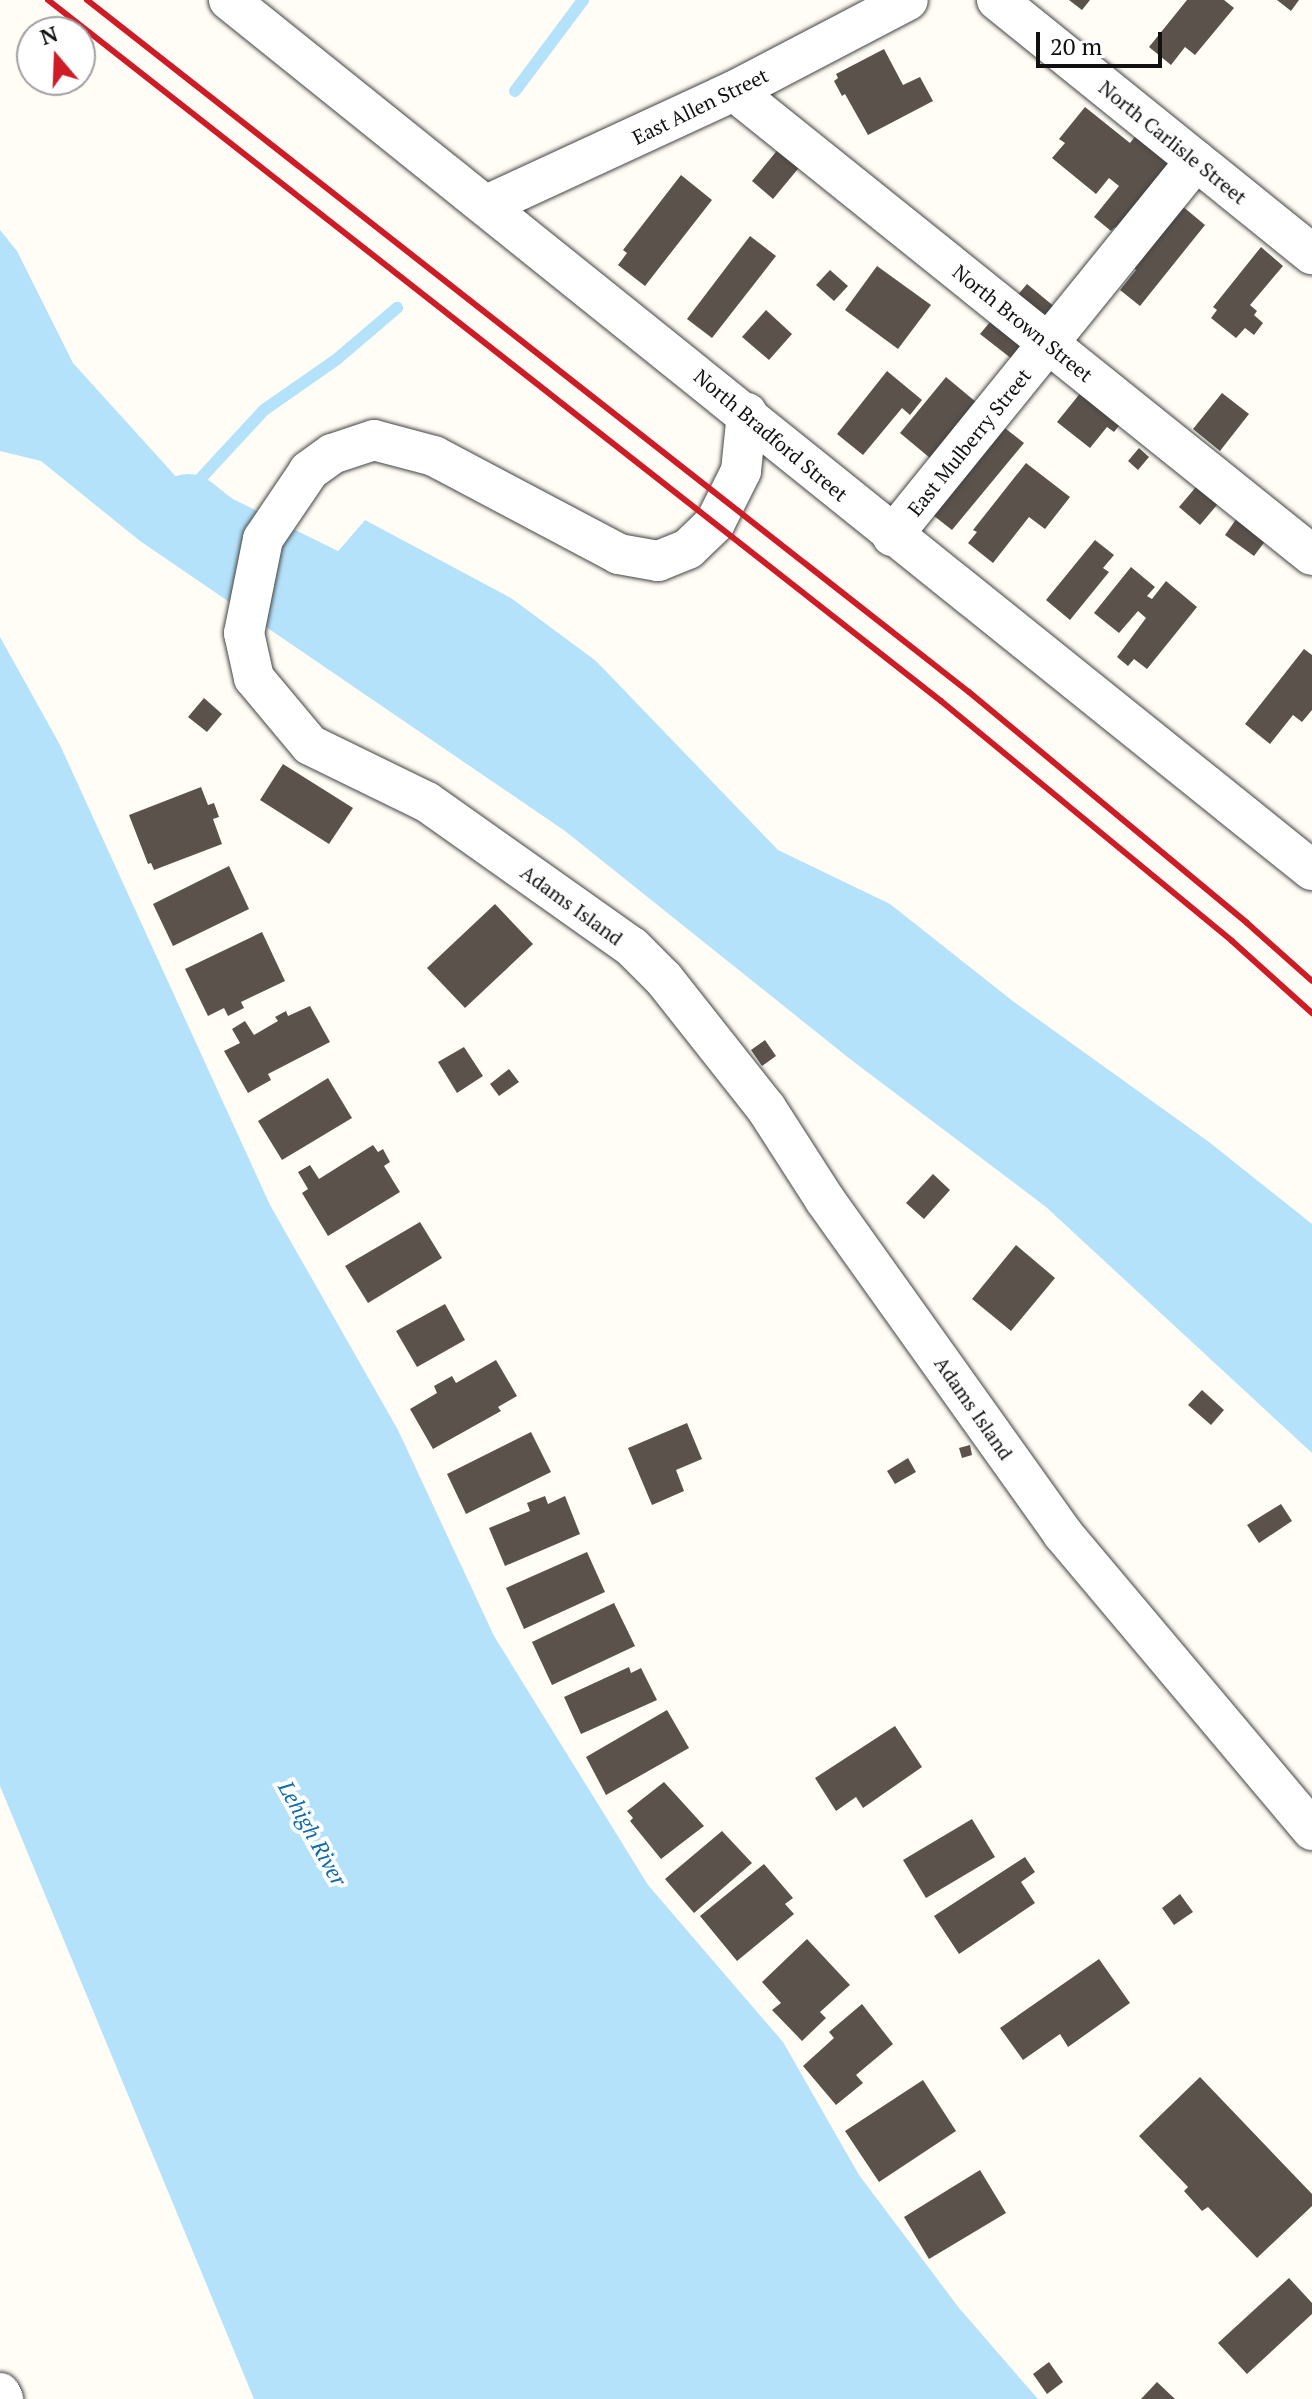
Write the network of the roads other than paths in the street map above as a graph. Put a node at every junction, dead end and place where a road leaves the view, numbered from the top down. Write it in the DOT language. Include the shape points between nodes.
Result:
graph roads {
  1 [pos="229,0"];
  2 [pos="908,0"];
  3 [pos="997,0"];
  4 [pos="734,91"];
  5 [pos="1196,161"];
  6 [pos="487,205"];
  7 [pos="1312,254"];
  8 [pos="1048,343"];
  9 [pos="747,413"];
  10 [pos="892,536"];
  11 [pos="1312,555"];
  12 [pos="1309,863"];
  13 [pos="1312,1830"];
  14 [pos="0,2393"];
  15 [pos="3,2399"];
  1 -- 6 [label="street, North Bradford Street"];
  2 -- 4 [label="street, East Allen Street"];
  3 -- 5 [label="street, North Carlisle Street"];
  4 -- 6 [label="street, East Allen Street"];
  4 -- 8 [label="street, North Brown Street"];
  5 -- 7 [label="street, North Carlisle Street"];
  5 -- 8 [label="street, East Mulberry Street"];
  6 -- 9 [label="street, North Bradford Street"];
  8 -- 10 [label="street, East Mulberry Street"];
  8 -- 11 [label="street, North Brown Street"];
  9 -- 10 [label="street, North Bradford Street"];
  9 -- 13 [label="street, Adams Island" via="741,471 715,523 688,549 658,561 619,554 434,456 374,440 332,454 309,471 263,539 244,633 254,678 310,745 427,802 632,947 664,979 766,1108 825,1200 1063,1534"];
  10 -- 12 [label="street, North Bradford Street"];
  14 -- 15 [label="street"];
}
